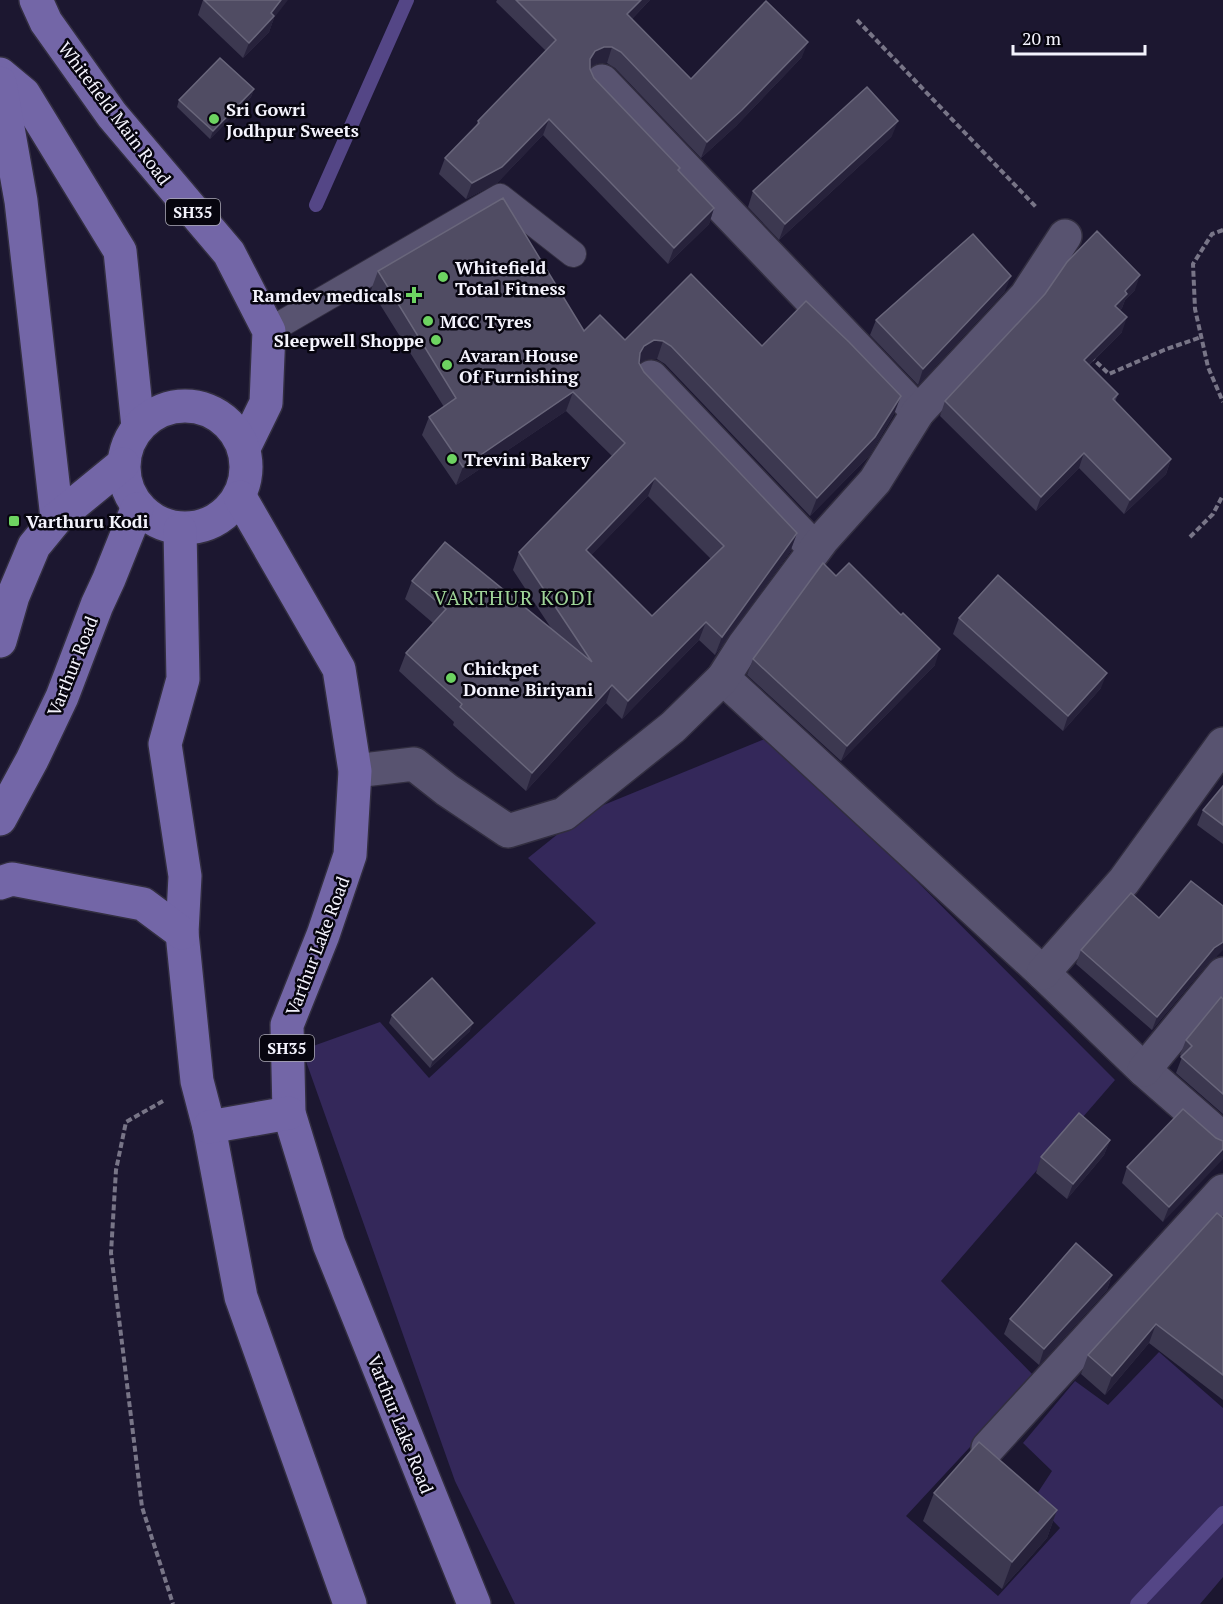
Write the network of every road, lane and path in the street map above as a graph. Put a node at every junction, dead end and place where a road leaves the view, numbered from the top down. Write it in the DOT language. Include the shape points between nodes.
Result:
graph roads {
  1 [pos="36,0"];
  2 [pos="856,20"];
  3 [pos="0,74"];
  4 [pos="602,81"];
  5 [pos="0,83"];
  6 [pos="1223,230"];
  7 [pos="1065,236"];
  8 [pos="573,254"];
  9 [pos="269,331"];
  10 [pos="1201,337"];
  11 [pos="1084,351"];
  12 [pos="651,377"];
  13 [pos="1223,402"];
  14 [pos="918,412"];
  15 [pos="138,427"];
  16 [pos="244,448"];
  17 [pos="123,464"];
  18 [pos="1223,495"];
  19 [pos="240,497"];
  20 [pos="137,509"];
  21 [pos="57,518"];
  22 [pos="180,530"];
  23 [pos="1190,537"];
  24 [pos="815,549"];
  25 [pos="6,594"];
  26 [pos="0,641"];
  27 [pos="723,678"];
  28 [pos="1223,744"];
  29 [pos="355,771"];
  30 [pos="0,819"];
  31 [pos="0,883"];
  32 [pos="182,933"];
  33 [pos="1043,973"];
  34 [pos="1223,974"];
  35 [pos="1144,1070"];
  36 [pos="197,1081"];
  37 [pos="289,1113"];
  38 [pos="209,1127"];
  39 [pos="1223,1139"];
  40 [pos="1223,1191"];
  41 [pos="988,1448"];
  42 [pos="174,1604"];
  43 [pos="351,1604"];
  44 [pos="474,1604"];
  1 -- 9 [label="main road, Whitefield Main Road / SH35" via="46,22 112,115 229,253"];
  2 -- 7 [label="path"];
  3 -- 15 [label="main road" via="24,94 120,252"];
  4 -- 14 [label="street"];
  5 -- 21 [label="main road" via="21,201"];
  6 -- 10 [label="path" via="1212,234 1193,264"];
  7 -- 14 [label="street" via="1026,296"];
  8 -- 9 [label="lane" via="500,197"];
  9 -- 16 [label="main road, Whitefield Main Road / SH35" via="266,403"];
  10 -- 11 [label="path" via="1109,374"];
  10 -- 13 [label="path"];
  12 -- 24 [label="street"];
  14 -- 24 [label="street" via="875,481"];
  15 -- 16 [label="main road" via="155,413 176,406 198,407 218,415 234,430"];
  15 -- 17 [label="main road" via="127,444"];
  16 -- 19 [label="main road, Whitefield Main Road / SH35" via="247,473"];
  17 -- 20 [label="main road" via="126,488"];
  17 -- 21 [label="main road"];
  18 -- 23 [label="path" via="1213,514"];
  19 -- 22 [label="main road" via="204,527"];
  19 -- 29 [label="main road, Varthur Lake Road / SH35" via="339,669"];
  20 -- 22 [label="main road" via="157,524"];
  20 -- 30 [label="main road, Varthur Road" via="62,697"];
  21 -- 25 [label="main road" via="34,546"];
  22 -- 32 [label="main road" via="183,679 165,744 185,876"];
  24 -- 27 [label="street"];
  25 -- 26 [label="main road"];
  27 -- 29 [label="street" via="673,727 564,814 508,831 414,764"];
  27 -- 33 [label="street"];
  28 -- 33 [label="street" via="1124,881"];
  29 -- 37 [label="main road, Varthur Lake Road / SH35" via="350,855 287,1025"];
  31 -- 32 [label="main road" via="12,879 143,904"];
  32 -- 36 [label="main road"];
  33 -- 35 [label="street"];
  34 -- 35 [label="street"];
  35 -- 39 [label="street"];
  36 -- 38 [label="main road"];
  36 -- 42 [label="path" via="126,1122 116,1170 111,1253 142,1507"];
  37 -- 38 [label="main road"];
  37 -- 44 [label="main road, Varthur Lake Road / SH35" via="328,1244"];
  38 -- 43 [label="main road" via="241,1297"];
  40 -- 41 [label="street"];
}
